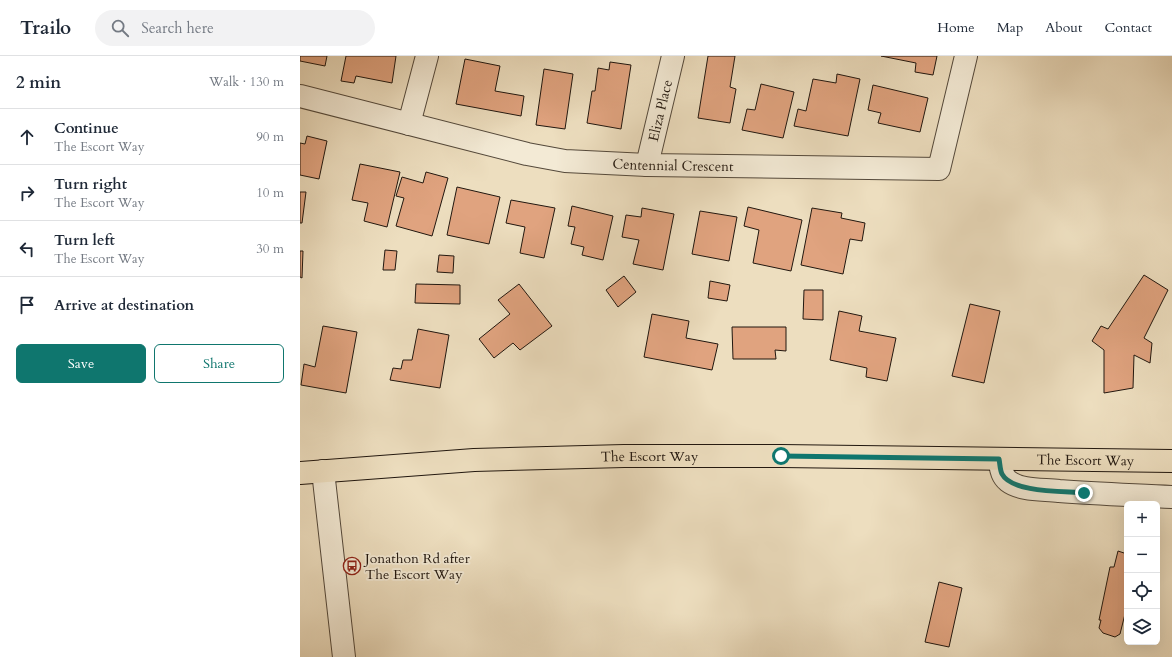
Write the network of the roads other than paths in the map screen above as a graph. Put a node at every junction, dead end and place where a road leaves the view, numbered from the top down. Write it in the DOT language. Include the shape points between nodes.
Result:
graph roads {
  1 [pos="427,56"];
  2 [pos="673,56"];
  3 [pos="966,56"];
  4 [pos="300,96"];
  5 [pos="409,124"];
  6 [pos="647,165"];
  7 [pos="999,459"];
  8 [pos="1172,461"];
  9 [pos="323,471"];
  10 [pos="300,473"];
  11 [pos="1172,497"];
  12 [pos="344,657"];
  1 -- 5 [label="street"];
  2 -- 6 [label="street, Eliza Place"];
  3 -- 6 [label="street, Centennial Crescent" via="939,169"];
  4 -- 5 [label="street, Centennial Crescent"];
  5 -- 6 [label="street, Centennial Crescent" via="565,161"];
  7 -- 8 [label="main road, The Escort Way"];
  7 -- 9 [label="main road, The Escort Way" via="624,456 474,460"];
  7 -- 11 [label="street" via="1003,476 1009,482 1022,487"];
  9 -- 10 [label="main road, The Escort Way"];
  9 -- 12 [label="street"];
}
